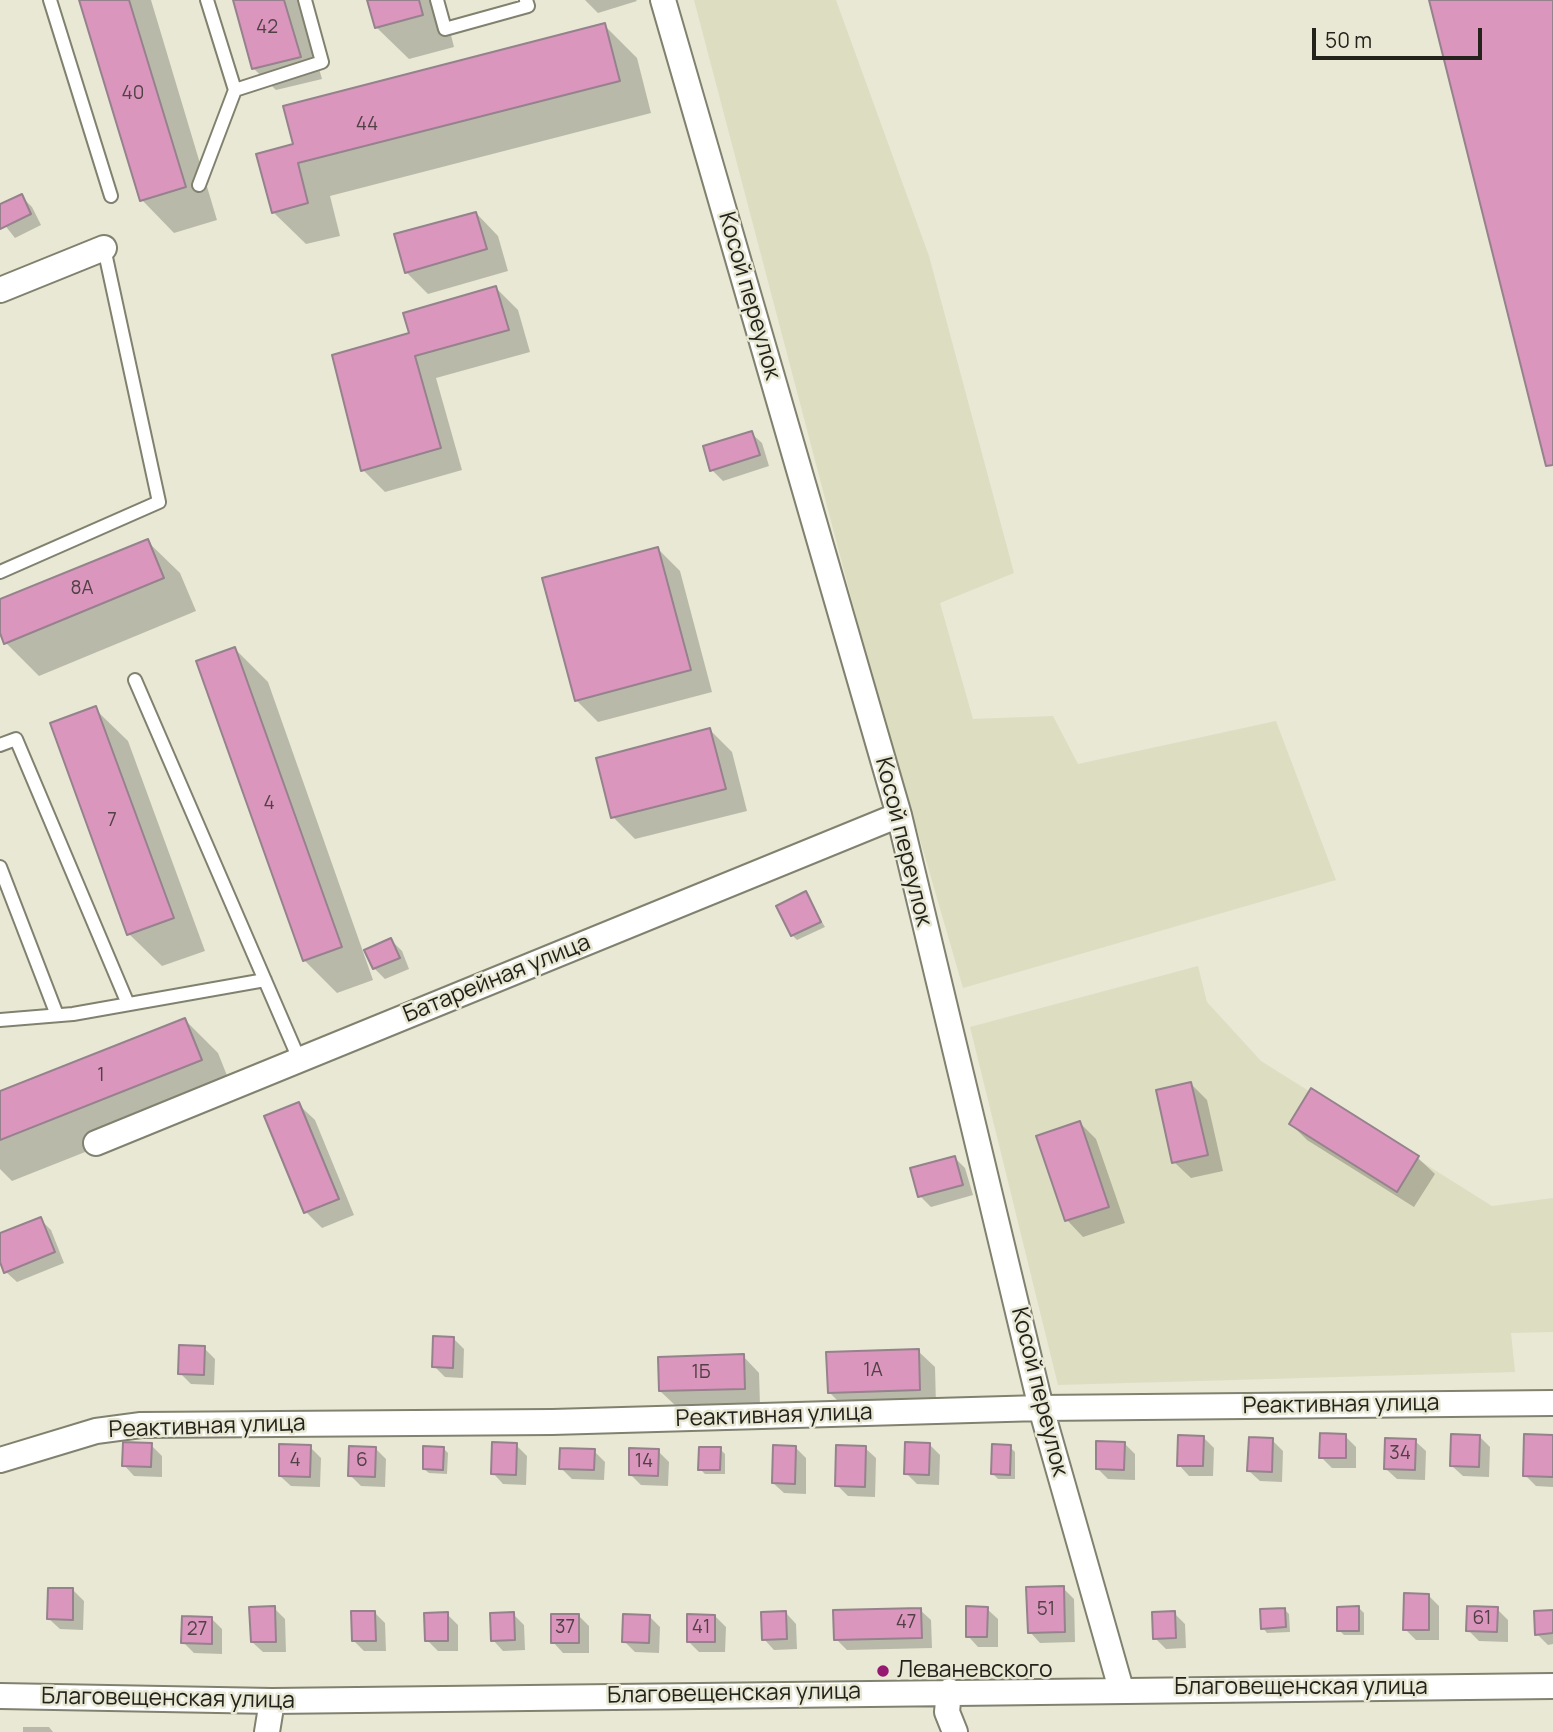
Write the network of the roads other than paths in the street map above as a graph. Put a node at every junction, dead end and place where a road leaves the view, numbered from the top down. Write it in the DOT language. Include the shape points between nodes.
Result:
graph roads {
  1 [pos="50,0"];
  2 [pos="207,0"];
  3 [pos="305,0"];
  4 [pos="437,0"];
  5 [pos="526,0"];
  6 [pos="663,0"];
  7 [pos="235,90"];
  8 [pos="199,185"];
  9 [pos="111,196"];
  10 [pos="104,248"];
  11 [pos="0,290"];
  12 [pos="0,572"];
  13 [pos="135,680"];
  14 [pos="0,745"];
  15 [pos="899,815"];
  16 [pos="0,867"];
  17 [pos="265,980"];
  18 [pos="128,1004"];
  19 [pos="57,1015"];
  20 [pos="0,1020"];
  21 [pos="299,1059"];
  22 [pos="96,1143"];
  23 [pos="1553,1403"];
  24 [pos="1041,1408"];
  25 [pos="0,1460"];
  26 [pos="1553,1686"];
  27 [pos="1121,1689"];
  28 [pos="949,1691"];
  29 [pos="0,1696"];
  30 [pos="272,1701"];
  31 [pos="267,1732"];
  32 [pos="955,1732"];
  1 -- 9 [label="lane"];
  2 -- 7 [label="lane"];
  3 -- 7 [label="lane" via="322,62"];
  4 -- 5 [label="lane" via="445,29 528,6"];
  6 -- 15 [label="street, Косой переулок"];
  7 -- 8 [label="lane"];
  10 -- 11 [label="street"];
  10 -- 12 [label="lane" via="159,502"];
  13 -- 17 [label="lane"];
  14 -- 18 [label="lane" via="16,739"];
  15 -- 21 [label="street, Батарейная улица"];
  15 -- 24 [label="street, Косой переулок"];
  16 -- 19 [label="lane"];
  17 -- 18 [label="lane"];
  17 -- 21 [label="lane"];
  18 -- 19 [label="lane"];
  19 -- 20 [label="lane"];
  21 -- 22 [label="street, Батарейная улица"];
  23 -- 24 [label="street, Реактивная улица"];
  24 -- 25 [label="street, Реактивная улица" via="552,1422 141,1426 96,1431"];
  24 -- 27 [label="street, Косой переулок"];
  26 -- 27 [label="street, Благовещенская улица"];
  27 -- 28 [label="street, Благовещенская улица"];
  28 -- 30 [label="street, Благовещенская улица"];
  28 -- 32 [label="street" via="947,1712"];
  29 -- 30 [label="street, Благовещенская улица"];
  30 -- 31 [label="street"];
}
